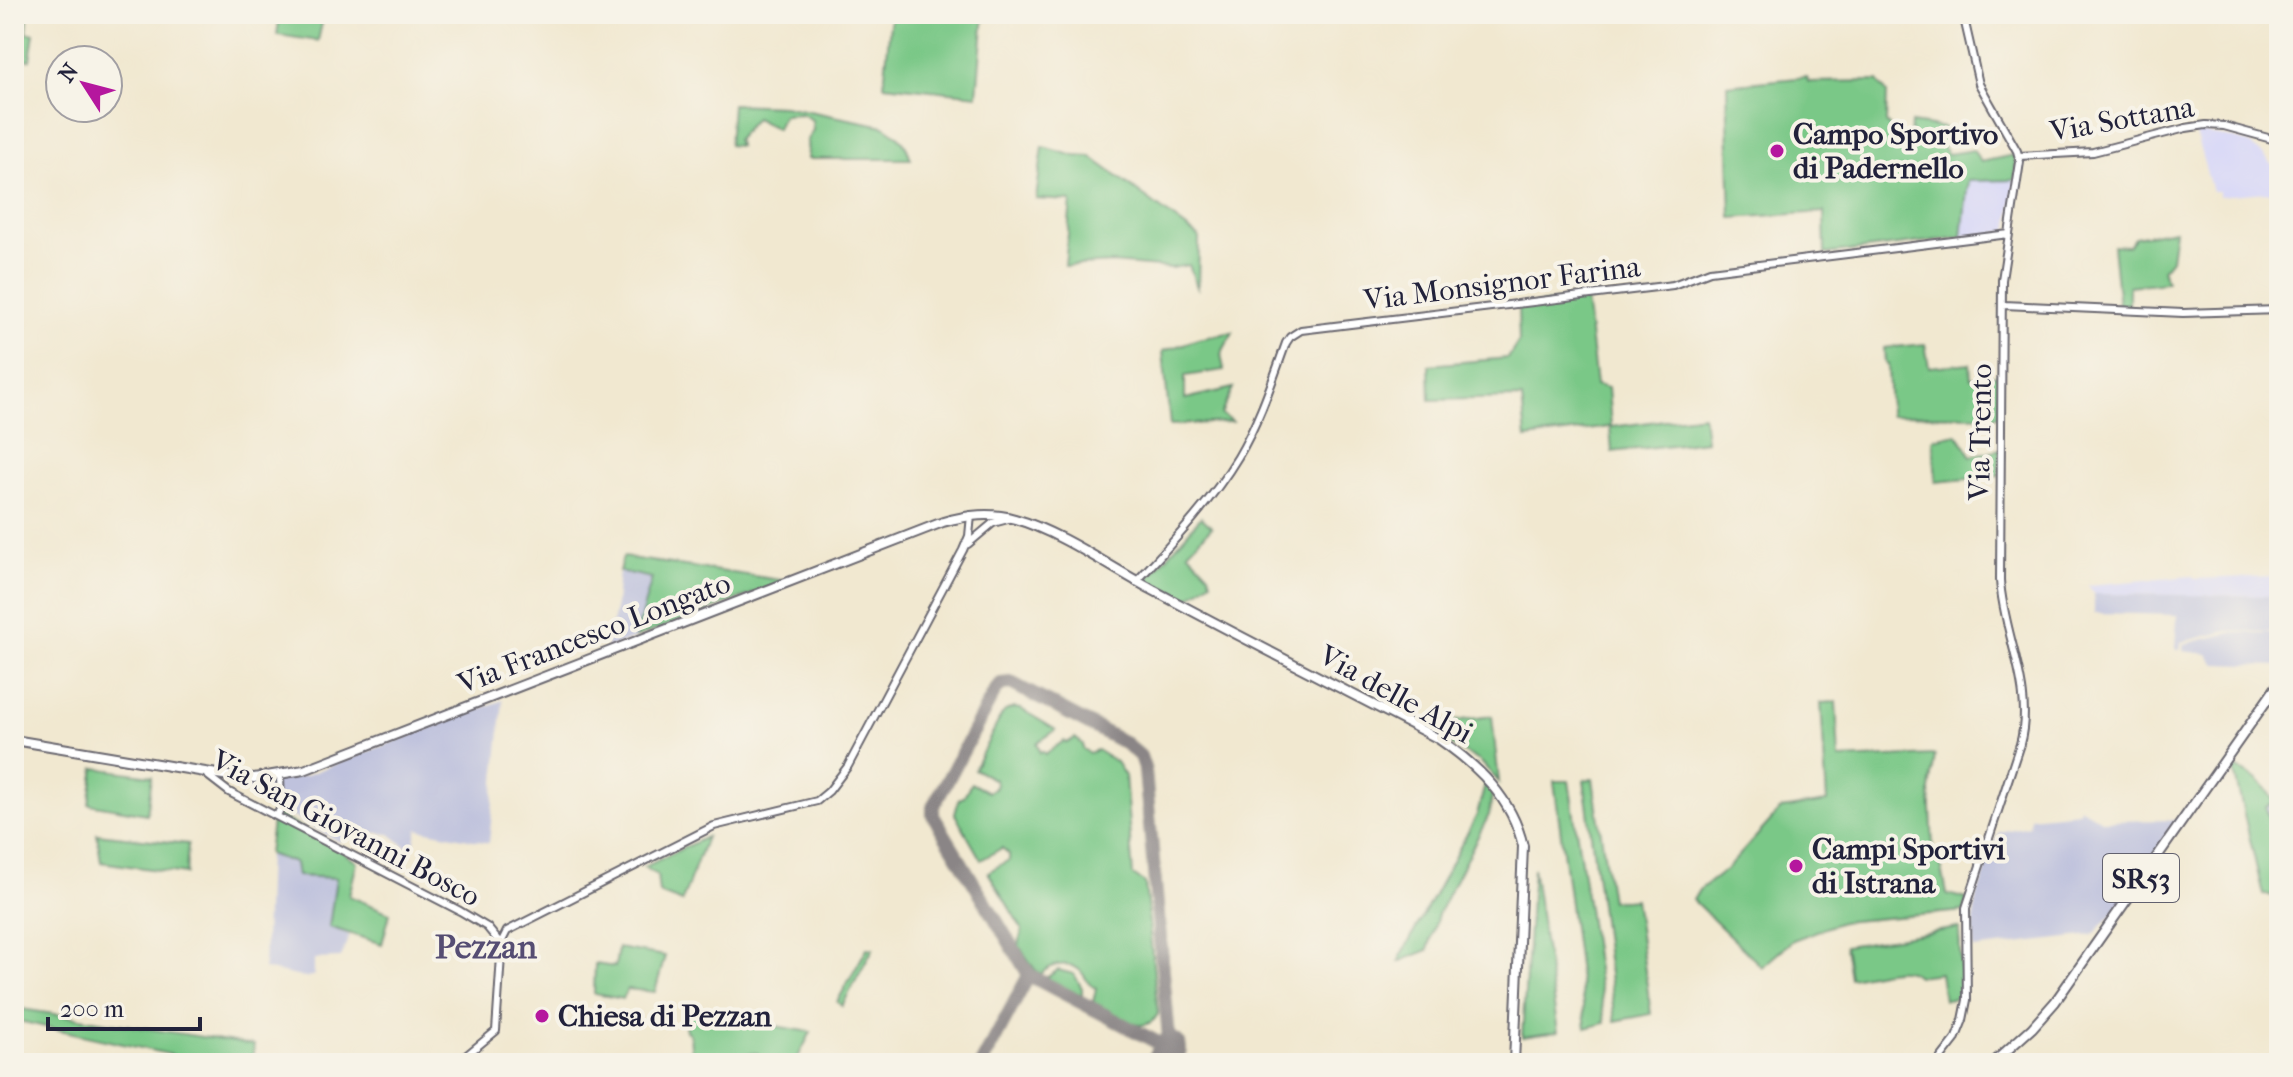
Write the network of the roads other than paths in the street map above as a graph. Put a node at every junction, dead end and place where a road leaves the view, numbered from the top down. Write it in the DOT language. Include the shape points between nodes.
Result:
graph roads {
  1 [pos="1963,14"];
  2 [pos="2279,141"];
  3 [pos="2019,156"];
  4 [pos="2009,234"];
  5 [pos="2004,305"];
  6 [pos="2279,310"];
  7 [pos="975,515"];
  8 [pos="958,518"];
  9 [pos="1016,519"];
  10 [pos="970,527"];
  11 [pos="971,541"];
  12 [pos="963,550"];
  13 [pos="1136,582"];
  14 [pos="2279,683"];
  15 [pos="14,740"];
  16 [pos="185,768"];
  17 [pos="280,775"];
  18 [pos="277,816"];
  19 [pos="499,933"];
  20 [pos="457,1063"];
  21 [pos="1514,1063"];
  22 [pos="1937,1063"];
  23 [pos="1993,1063"];
  1 -- 3 [label="street" via="1976,78"];
  2 -- 3 [label="street, Via Sottana" via="2206,125 2093,152"];
  3 -- 4 [label="street, Via Trento"];
  4 -- 5 [label="street, Via Trento"];
  4 -- 13 [label="street, Via Monsignor Farina" via="1710,271 1673,285 1301,330 1286,343 1237,459"];
  5 -- 6 [label="street" via="2183,313"];
  5 -- 22 [label="street, Via Trento" via="2000,596 2024,708 2020,744 1966,908 1963,1020"];
  7 -- 8 [label="main road, Via Francesco Longato"];
  7 -- 9 [label="main road, Via Francesco Longato"];
  7 -- 10 [label="street"];
  7 -- 11 [label="street"];
  8 -- 10 [label="street"];
  8 -- 17 [label="main road, Via Francesco Longato" via="330,761"];
  9 -- 11 [label="street" via="993,523"];
  9 -- 13 [label="main road, Via delle Alpi"];
  10 -- 12 [label="street"];
  11 -- 12 [label="street"];
  12 -- 19 [label="street" via="848,766 817,801 714,826"];
  13 -- 21 [label="main road, Via delle Alpi" via="1439,739 1491,783 1512,812 1523,846"];
  14 -- 23 [label="main road, SR53" via="2055,1002"];
  15 -- 16 [label="main road, Via Francesco Longato"];
  16 -- 17 [label="main road, Via Francesco Longato" via="254,778"];
  16 -- 18 [label="street, Via San Giovanni Bosco" via="211,776 229,792"];
  17 -- 18 [label="street"];
  18 -- 19 [label="street, Via San Giovanni Bosco"];
  19 -- 20 [label="street" via="496,1031"];
}
